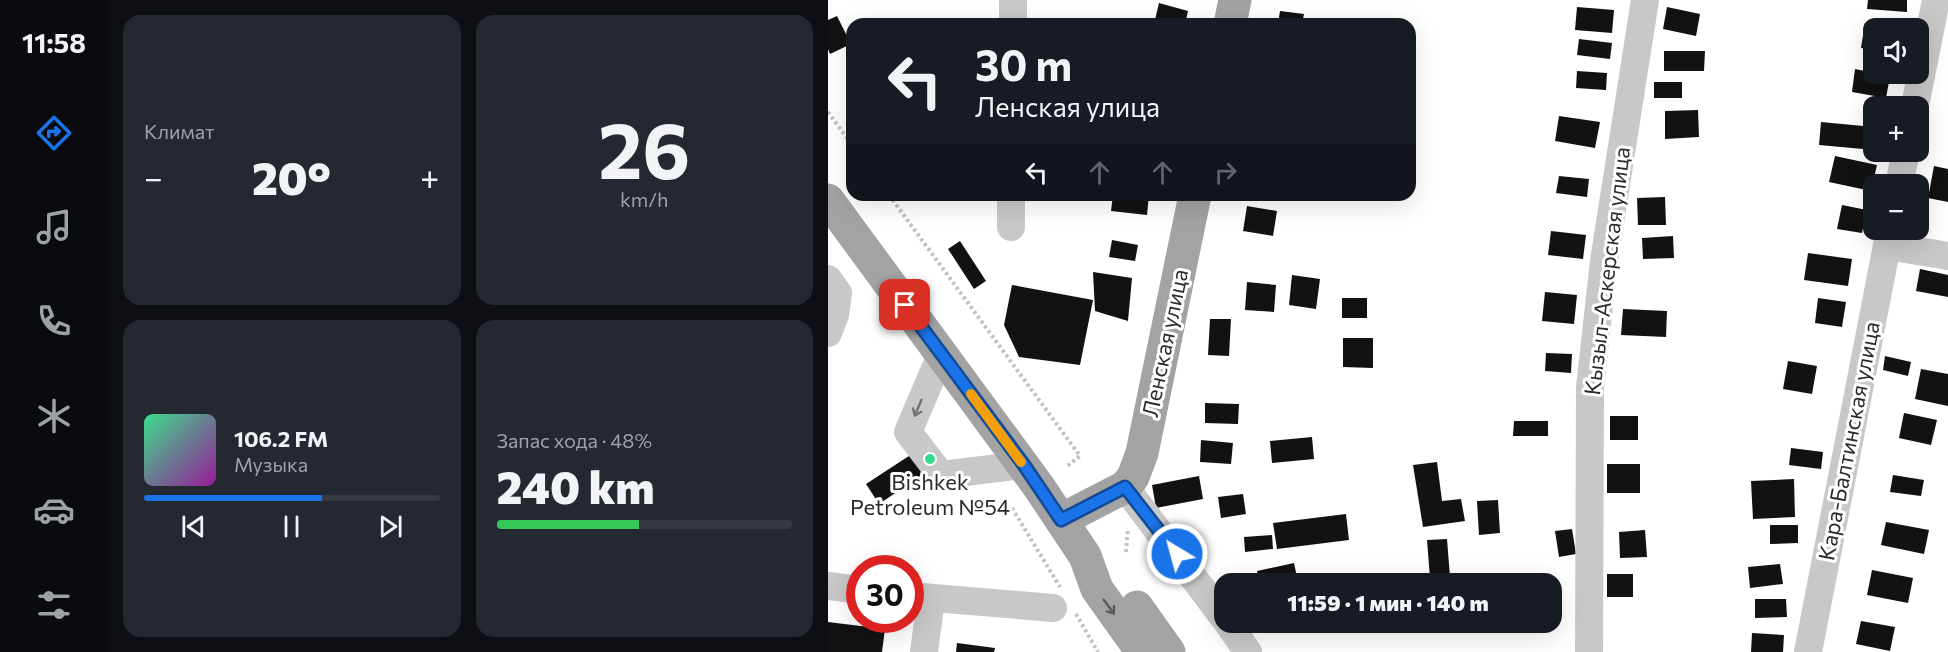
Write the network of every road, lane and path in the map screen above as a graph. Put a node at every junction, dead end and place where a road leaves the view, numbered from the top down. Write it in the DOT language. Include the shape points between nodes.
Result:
graph roads {
  1 [pos="1013,0"];
  2 [pos="1235,0"];
  3 [pos="1645,0"];
  4 [pos="1936,0"];
  5 [pos="1013,18"];
  6 [pos="1231,18"];
  7 [pos="1916,96"];
  8 [pos="828,112"];
  9 [pos="846,137"];
  10 [pos="828,200"];
  11 [pos="893,201"];
  12 [pos="1011,201"];
  13 [pos="1194,201"];
  14 [pos="1011,227"];
  15 [pos="1888,240"];
  16 [pos="1895,240"];
  17 [pos="1948,256"];
  18 [pos="828,279"];
  19 [pos="828,333"];
  20 [pos="941,355"];
  21 [pos="1024,465"];
  22 [pos="1066,467"];
  23 [pos="1125,487"];
  24 [pos="1012,508"];
  25 [pos="1061,520"];
  26 [pos="1128,527"];
  27 [pos="1126,552"];
  28 [pos="1085,556"];
  29 [pos="828,586"];
  30 [pos="846,588"];
  31 [pos="924,598"];
  32 [pos="1061,600"];
  33 [pos="1214,605"];
  34 [pos="923,633"];
  35 [pos="1235,633"];
  36 [pos="924,652"];
  37 [pos="1098,652"];
  38 [pos="1142,652"];
  39 [pos="1169,652"];
  40 [pos="1248,652"];
  41 [pos="1589,652"];
  42 [pos="1808,652"];
  1 -- 5 [label="street"];
  2 -- 6 [label="main road"];
  3 -- 41 [label="street, Кызыл-Аскерская улица" via="1604,261 1590,387"];
  4 -- 7 [label="street"];
  8 -- 9 [label="path"];
  10 -- 20 [label="main road"];
  11 -- 22 [label="path" via="1080,456"];
  12 -- 14 [label="street"];
  13 -- 23 [label="main road, Ленская улица" via="1142,453"];
  15 -- 42 [label="street, Кара-Балтинская улица"];
  16 -- 17 [label="street"];
  18 -- 19 [label="street" via="838,293"];
  20 -- 21 [label="main road"];
  20 -- 21 [label="street, one-way" via="908,432 941,475"];
  21 -- 25 [label="main road"];
  23 -- 25 [label="main road"];
  23 -- 33 [label="street"];
  24 -- 32 [label="path"];
  25 -- 28 [label="main road"];
  26 -- 27 [label="path"];
  28 -- 38 [label="main road, one-way" via="1097,589"];
  28 -- 39 [label="main road" via="1113,574"];
  29 -- 30 [label="street"];
  31 -- 32 [label="street"];
  32 -- 37 [label="path"];
  34 -- 36 [label="street"];
  35 -- 40 [label="street"];
}
